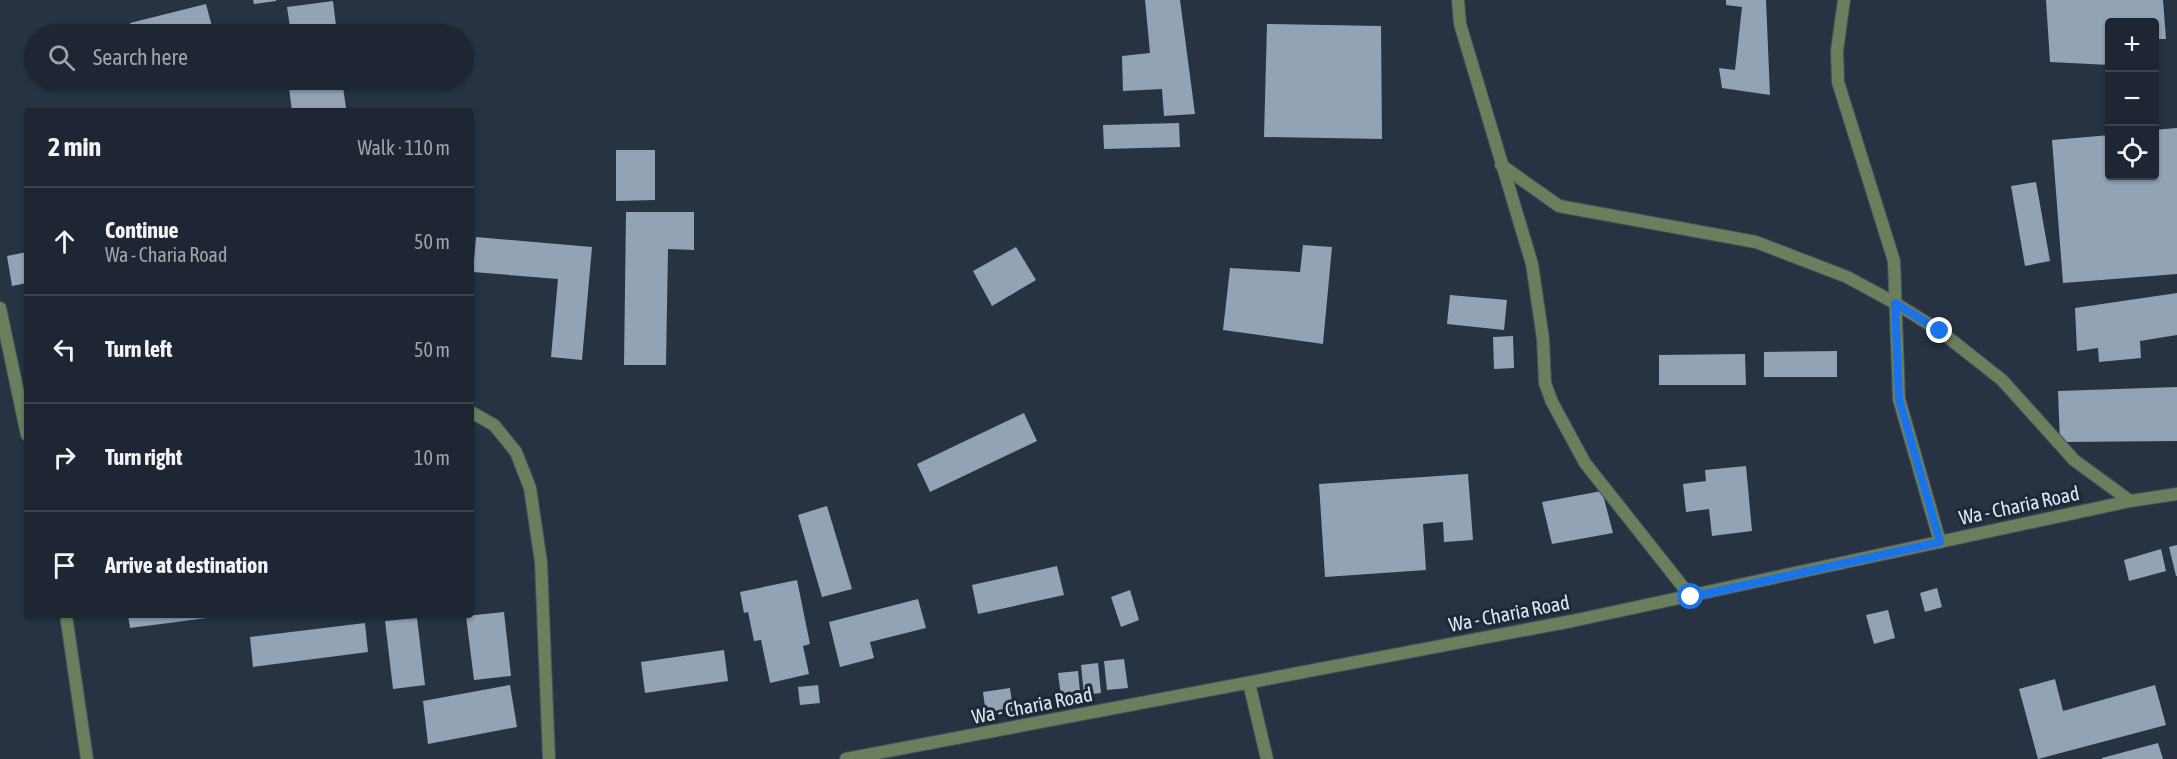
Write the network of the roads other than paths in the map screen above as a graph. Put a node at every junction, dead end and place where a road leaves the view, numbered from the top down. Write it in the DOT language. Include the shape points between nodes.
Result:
graph roads {
  1 [pos="1458,0"];
  2 [pos="1844,0"];
  3 [pos="1502,165"];
  4 [pos="1895,303"];
  5 [pos="0,308"];
  6 [pos="474,414"];
  7 [pos="24,421"];
  8 [pos="2177,494"];
  9 [pos="2130,501"];
  10 [pos="1940,542"];
  11 [pos="1691,597"];
  12 [pos="66,618"];
  13 [pos="1249,683"];
  14 [pos="87,759"];
  15 [pos="549,759"];
  16 [pos="846,759"];
  17 [pos="1267,759"];
  1 -- 3 [label="street" via="1460,24"];
  2 -- 4 [label="street" via="1837,51 1838,82 1894,261"];
  3 -- 4 [label="street" via="1559,206 1756,242 1847,277"];
  3 -- 11 [label="street" via="1532,264 1545,383 1552,402 1585,463"];
  4 -- 9 [label="street" via="1940,331 2002,380 2074,460"];
  4 -- 10 [label="street" via="1899,399"];
  5 -- 7 [label="street"];
  6 -- 15 [label="street" via="494,425 516,452 530,488 541,562"];
  8 -- 9 [label="street, Wa - Charia Road"];
  9 -- 10 [label="street, Wa - Charia Road"];
  10 -- 11 [label="street, Wa - Charia Road"];
  11 -- 13 [label="street, Wa - Charia Road"];
  12 -- 14 [label="street"];
  13 -- 16 [label="street, Wa - Charia Road"];
  13 -- 17 [label="street"];
}
